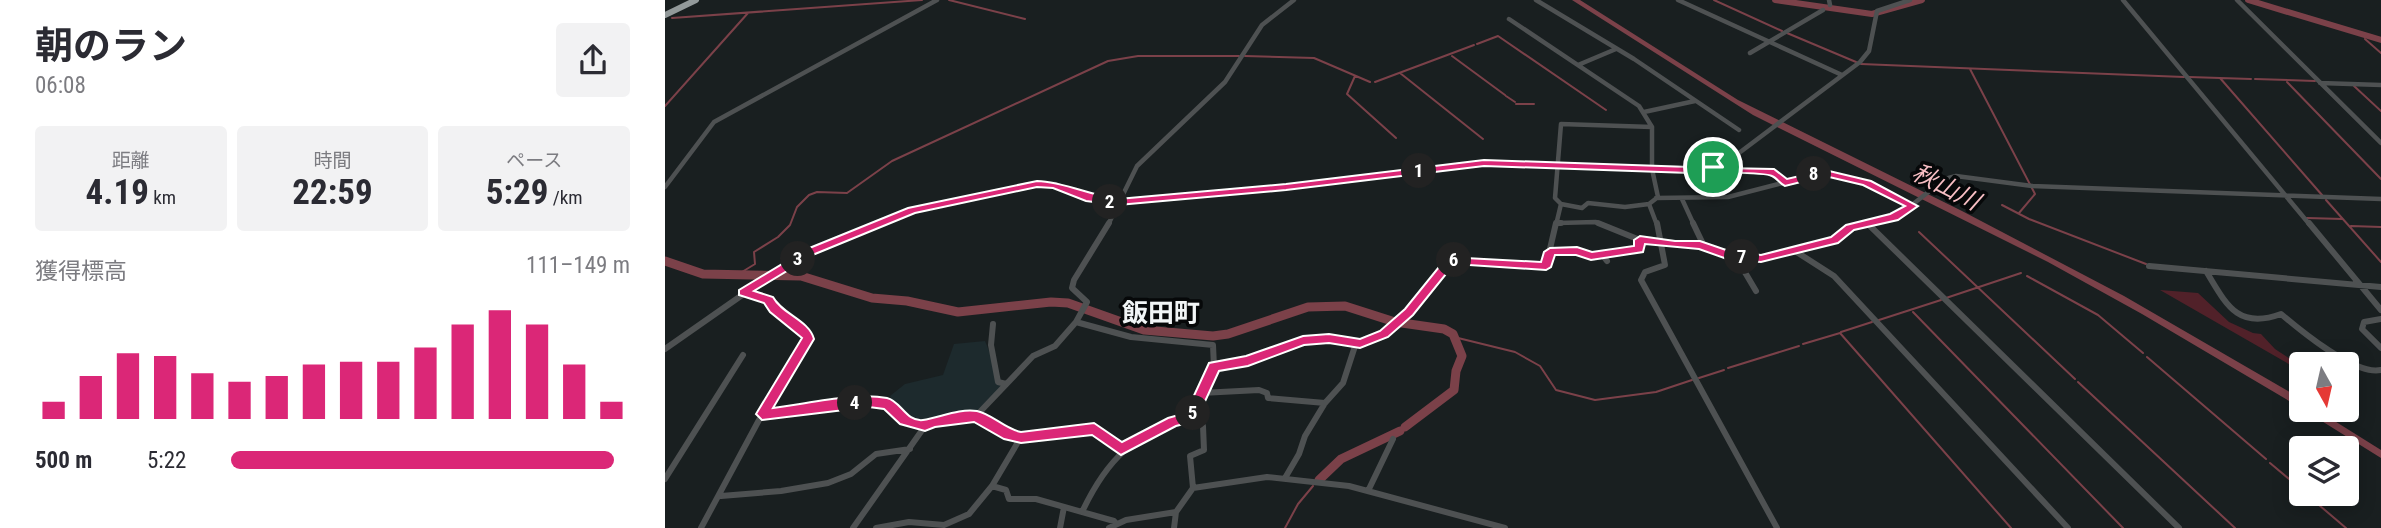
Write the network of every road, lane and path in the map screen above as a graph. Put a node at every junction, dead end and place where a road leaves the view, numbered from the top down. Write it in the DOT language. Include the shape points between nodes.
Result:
graph roads {
  1 [pos="688,0"];
  2 [pos="696,0"];
  3 [pos="937,0"];
  4 [pos="1294,0"];
  5 [pos="1536,0"];
  6 [pos="1678,0"];
  7 [pos="1910,0"];
  8 [pos="2123,0"];
  9 [pos="2237,0"];
  10 [pos="1823,10"];
  11 [pos="665,13"];
  12 [pos="1509,19"];
  13 [pos="1768,43"];
  14 [pos="1616,49"];
  15 [pos="1750,54"];
  16 [pos="1577,65"];
  17 [pos="1842,75"];
  18 [pos="2320,83"];
  19 [pos="2381,85"];
  20 [pos="1695,101"];
  21 [pos="1644,112"];
  22 [pos="1652,127"];
  23 [pos="1739,130"];
  24 [pos="2381,143"];
  25 [pos="1557,165"];
  26 [pos="1713,167"];
  27 [pos="1652,169"];
  28 [pos="1785,183"];
  29 [pos="665,187"];
  30 [pos="2285,195"];
  31 [pos="1657,198"];
  32 [pos="1682,199"];
  33 [pos="2381,199"];
  34 [pos="1118,202"];
  35 [pos="1561,204"];
  36 [pos="1649,204"];
  37 [pos="1913,206"];
  38 [pos="1558,223"];
  39 [pos="1867,223"];
  40 [pos="1640,240"];
  41 [pos="1660,244"];
  42 [pos="1705,246"];
  43 [pos="1639,250"];
  44 [pos="1795,251"];
  45 [pos="1550,252"];
  46 [pos="1601,253"];
  47 [pos="1645,254"];
  48 [pos="1740,257"];
  49 [pos="1607,261"];
  50 [pos="2149,266"];
  51 [pos="2206,271"];
  52 [pos="2361,287"];
  53 [pos="2381,287"];
  54 [pos="1756,291"];
  55 [pos="743,292"];
  56 [pos="2381,310"];
  57 [pos="2381,320"];
  58 [pos="1076,322"];
  59 [pos="993,324"];
  60 [pos="668,343"];
  61 [pos="1356,343"];
  62 [pos="2381,348"];
  63 [pos="665,349"];
  64 [pos="743,355"];
  65 [pos="1214,367"];
  66 [pos="2381,370"];
  67 [pos="1006,384"];
  68 [pos="1201,393"];
  69 [pos="1325,403"];
  70 [pos="762,414"];
  71 [pos="976,416"];
  72 [pos="1191,417"];
  73 [pos="925,426"];
  74 [pos="1021,437"];
  75 [pos="1393,439"];
  76 [pos="911,449"];
  77 [pos="1121,449"];
  78 [pos="1285,478"];
  79 [pos="665,479"];
  80 [pos="992,486"];
  81 [pos="1192,488"];
  82 [pos="1368,491"];
  83 [pos="721,496"];
  84 [pos="1064,507"];
  85 [pos="1082,512"];
  86 [pos="1175,512"];
  87 [pos="1113,526"];
  88 [pos="701,528"];
  89 [pos="853,528"];
  90 [pos="876,528"];
  91 [pos="1060,528"];
  92 [pos="1174,528"];
  93 [pos="1505,528"];
  94 [pos="1777,528"];
  95 [pos="2068,528"];
  96 [pos="2179,528"];
  1 -- 11 [label="highway"];
  2 -- 11 [label="highway"];
  3 -- 29 [label="street" via="714,122"];
  4 -- 34 [label="street" via="1262,25 1225,82 1137,166"];
  5 -- 14 [label="street"];
  6 -- 13 [label="street"];
  7 -- 17 [label="street" via="1877,11 1869,51"];
  8 -- 30 [label="street"];
  9 -- 18 [label="street"];
  10 -- 13 [label="street"];
  12 -- 16 [label="street"];
  13 -- 15 [label="street"];
  13 -- 17 [label="street"];
  14 -- 16 [label="street"];
  14 -- 20 [label="street"];
  16 -- 21 [label="street"];
  17 -- 26 [label="street" via="1728,162"];
  18 -- 19 [label="street"];
  18 -- 24 [label="street"];
  20 -- 21 [label="street"];
  20 -- 23 [label="street"];
  21 -- 22 [label="street"];
  22 -- 25 [label="street" via="1560,124"];
  22 -- 27 [label="street"];
  25 -- 27 [label="street"];
  25 -- 34 [label="street" via="1470,164"];
  25 -- 35 [label="street" via="1555,198"];
  26 -- 27 [label="street"];
  26 -- 28 [label="street" via="1774,173"];
  27 -- 31 [label="street"];
  28 -- 32 [label="street" via="1728,197"];
  28 -- 37 [label="street" via="1825,173 1867,183"];
  30 -- 33 [label="street"];
  30 -- 37 [label="street" via="2025,186 1956,176"];
  30 -- 52 [label="street"];
  31 -- 32 [label="street"];
  31 -- 36 [label="street"];
  32 -- 42 [label="street"];
  34 -- 55 [label="street" via="1090,199 1055,184 1037,184 912,210 811,252"];
  34 -- 58 [label="street" via="1103,236 1074,280 1072,288 1087,304"];
  35 -- 36 [label="street" via="1626,209"];
  35 -- 38 [label="street"];
  36 -- 41 [label="street"];
  37 -- 39 [label="street" via="1894,217"];
  38 -- 40 [label="street" via="1596,222"];
  38 -- 45 [label="street"];
  39 -- 44 [label="street" via="1850,227 1834,240"];
  39 -- 96 [label="street"];
  40 -- 41 [label="street"];
  40 -- 43 [label="street"];
  41 -- 42 [label="street"];
  41 -- 94 [label="street" via="1665,265 1643,273 1641,280"];
  42 -- 48 [label="street"];
  43 -- 46 [label="street"];
  43 -- 47 [label="street"];
  44 -- 48 [label="street"];
  44 -- 95 [label="street" via="1834,276"];
  45 -- 46 [label="street"];
  45 -- 61 [label="street" via="1546,267 1451,260 1395,326 1375,339"];
  46 -- 49 [label="street"];
  48 -- 54 [label="street"];
  50 -- 51 [label="street"];
  51 -- 52 [label="street"];
  51 -- 66 [label="street" via="2230,310 2262,321 2281,314 2358,367"];
  52 -- 53 [label="street"];
  52 -- 56 [label="street"];
  55 -- 60 [label="street"];
  55 -- 70 [label="street" via="769,300 808,339"];
  57 -- 62 [label="street" via="2367,321 2362,329"];
  58 -- 65 [label="street" via="1130,337 1213,345"];
  58 -- 67 [label="street" via="1055,346 1033,356"];
  59 -- 67 [label="street" via="988,339 997,382"];
  60 -- 63 [label="street"];
  61 -- 65 [label="street" via="1303,341 1248,361"];
  61 -- 69 [label="street" via="1343,383"];
  64 -- 79 [label="street"];
  65 -- 68 [label="street"];
  67 -- 71 [label="street"];
  68 -- 69 [label="street" via="1259,390 1268,398"];
  68 -- 72 [label="street"];
  69 -- 78 [label="street"];
  70 -- 73 [label="street" via="869,402 888,404 905,421"];
  70 -- 83 [label="street"];
  71 -- 73 [label="street"];
  71 -- 74 [label="street"];
  72 -- 77 [label="street"];
  72 -- 81 [label="street" via="1203,426 1205,442 1205,450 1190,456"];
  73 -- 76 [label="street"];
  74 -- 77 [label="street" via="1094,429"];
  74 -- 80 [label="street"];
  75 -- 82 [label="street"];
  76 -- 83 [label="street" via="876,454 851,474 828,483"];
  76 -- 89 [label="street"];
  77 -- 85 [label="street"];
  78 -- 81 [label="street"];
  78 -- 82 [label="street"];
  80 -- 84 [label="street" via="1006,490 1009,499 1036,499"];
  80 -- 90 [label="street" via="969,514 944,524 909,522"];
  81 -- 86 [label="street"];
  82 -- 93 [label="street"];
  83 -- 88 [label="street"];
  84 -- 85 [label="street"];
  84 -- 91 [label="street"];
  85 -- 87 [label="street" via="1114,521"];
  86 -- 87 [label="street"];
  86 -- 92 [label="street"];
}
